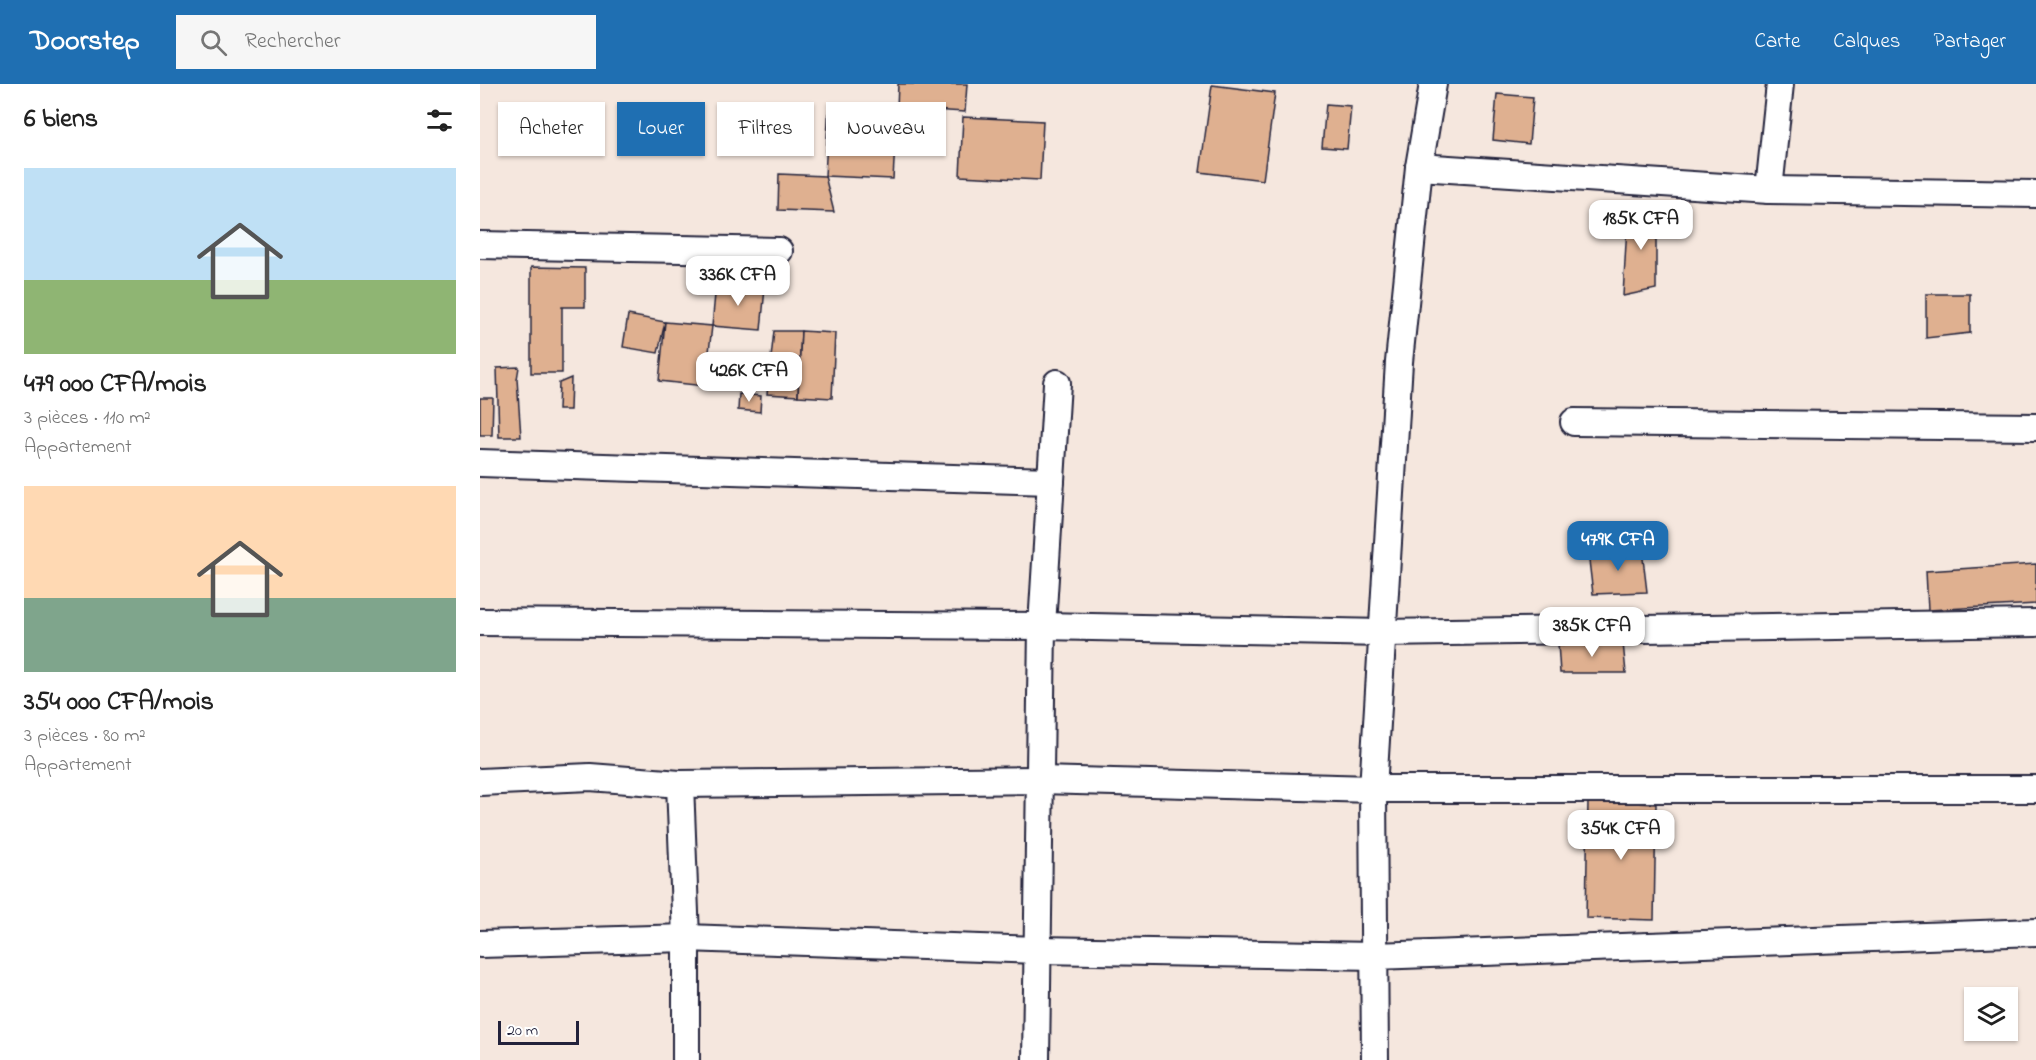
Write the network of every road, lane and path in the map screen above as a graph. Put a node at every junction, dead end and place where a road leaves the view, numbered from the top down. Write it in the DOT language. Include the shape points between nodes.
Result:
graph roads {
  1 [pos="1433,84"];
  2 [pos="1780,84"];
  3 [pos="1419,167"];
  4 [pos="1769,190"];
  5 [pos="2036,194"];
  6 [pos="480,245"];
  7 [pos="779,251"];
  8 [pos="1057,383"];
  9 [pos="1575,422"];
  10 [pos="2036,427"];
  11 [pos="480,464"];
  12 [pos="1051,481"];
  13 [pos="480,622"];
  14 [pos="2036,623"];
  15 [pos="1042,626"];
  16 [pos="1383,633"];
  17 [pos="1040,780"];
  18 [pos="480,782"];
  19 [pos="680,784"];
  20 [pos="1373,789"];
  21 [pos="2036,789"];
  22 [pos="2036,932"];
  23 [pos="686,938"];
  24 [pos="480,944"];
  25 [pos="1038,950"];
  26 [pos="1375,956"];
  27 [pos="686,1060"];
  28 [pos="1036,1060"];
  29 [pos="1375,1060"];
  1 -- 3 [label="street"];
  2 -- 4 [label="street"];
  3 -- 4 [label="street"];
  3 -- 16 [label="street" via="1399,362"];
  4 -- 5 [label="street"];
  6 -- 7 [label="street"];
  8 -- 12 [label="street"];
  9 -- 10 [label="street"];
  11 -- 12 [label="street"];
  12 -- 15 [label="street"];
  13 -- 15 [label="street"];
  14 -- 16 [label="street"];
  15 -- 16 [label="street"];
  15 -- 17 [label="street"];
  16 -- 20 [label="street"];
  17 -- 19 [label="street"];
  17 -- 20 [label="street"];
  17 -- 25 [label="street"];
  18 -- 19 [label="street" via="590,777"];
  19 -- 23 [label="street"];
  20 -- 21 [label="street"];
  20 -- 26 [label="street"];
  22 -- 26 [label="street"];
  23 -- 24 [label="street"];
  23 -- 25 [label="street"];
  23 -- 27 [label="street"];
  25 -- 26 [label="street"];
  25 -- 28 [label="street"];
  26 -- 29 [label="street"];
}
